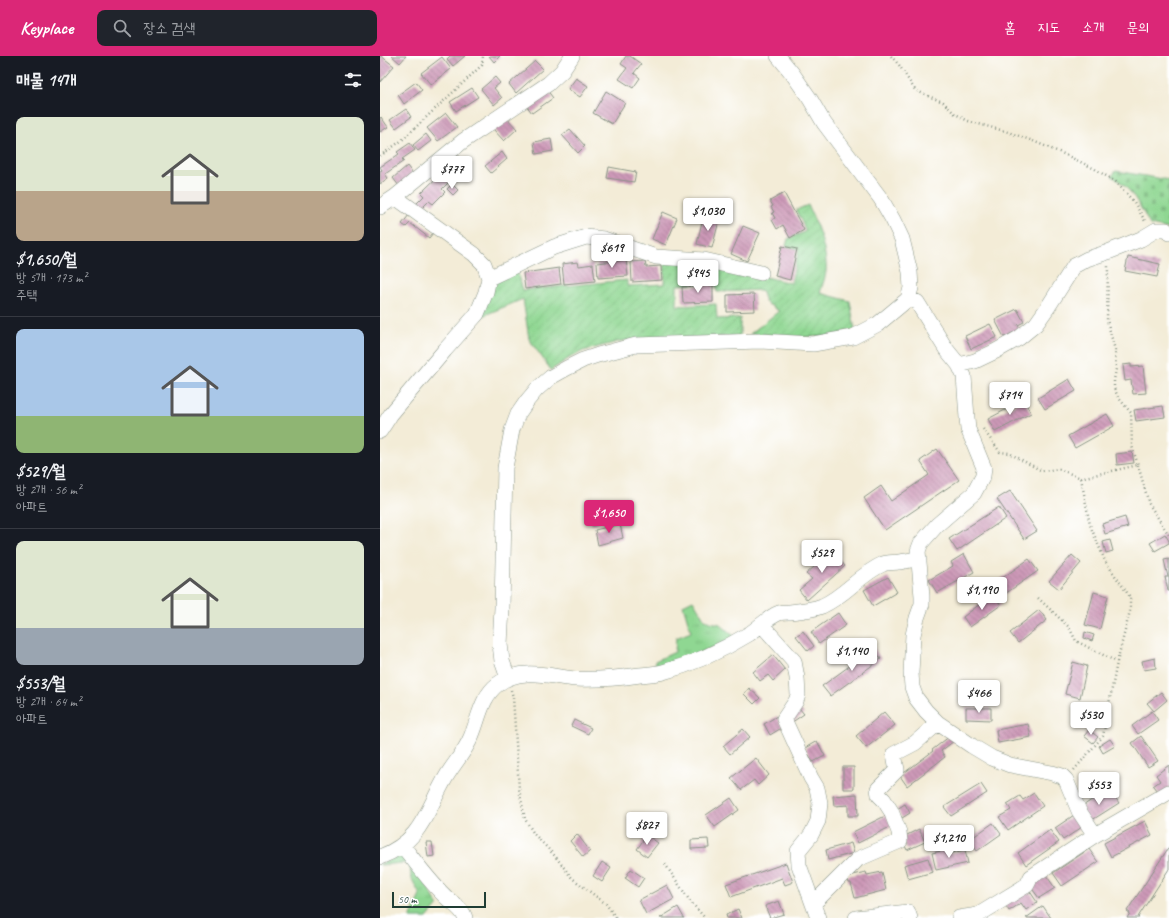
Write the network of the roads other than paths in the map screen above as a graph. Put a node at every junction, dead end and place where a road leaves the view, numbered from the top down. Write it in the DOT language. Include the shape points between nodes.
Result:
graph roads {
  1 [pos="572,56"];
  2 [pos="778,56"];
  3 [pos="395,197"];
  4 [pos="380,207"];
  5 [pos="1169,233"];
  6 [pos="761,273"];
  7 [pos="489,278"];
  8 [pos="908,300"];
  9 [pos="959,365"];
  10 [pos="380,431"];
  11 [pos="919,558"];
  12 [pos="762,625"];
  13 [pos="508,678"];
  14 [pos="938,723"];
  15 [pos="1169,792"];
  16 [pos="1095,835"];
  17 [pos="402,845"];
  18 [pos="380,857"];
  19 [pos="813,904"];
  20 [pos="465,918"];
  21 [pos="818,918"];
  22 [pos="856,918"];
  23 [pos="910,918"];
  24 [pos="959,918"];
  1 -- 3 [label="street" via="562,71 548,84 464,141"];
  2 -- 8 [label="street" via="881,199 893,220 902,239 910,272 911,288"];
  3 -- 4 [label="street"];
  3 -- 7 [label="street" via="474,254 484,264"];
  5 -- 9 [label="street" via="1166,230 1156,230 1141,239 1074,266 1036,324 996,351"];
  6 -- 7 [label="street" via="704,260 656,257 604,239 586,237 554,247"];
  7 -- 10 [label="street" via="477,314 396,408"];
  8 -- 9 [label="street" via="917,302"];
  8 -- 13 [label="street" via="878,324 853,337 813,344 760,341 636,345 583,360 551,377 537,389 518,414 512,430 505,468 500,644"];
  9 -- 11 [label="street" via="964,376 968,429 984,468 983,476 974,492 921,543"];
  11 -- 12 [label="street" via="884,564 821,606 779,613"];
  11 -- 14 [label="street" via="922,604 913,635 912,687 916,698"];
  12 -- 13 [label="street" via="726,647 662,672 619,678 576,679 524,674"];
  12 -- 19 [label="street" via="794,661 798,695 784,719 817,788 820,803 818,821 798,851 799,865"];
  13 -- 17 [label="street" via="497,685 488,696 480,709 472,737 464,751 446,777 415,834"];
  14 -- 16 [label="street" via="992,758 1010,765 1062,776 1079,811"];
  14 -- 19 [label="street" via="915,743 894,754 897,770 878,789 879,795 891,811 900,841 858,859"];
  15 -- 16 [label="street"];
  16 -- 24 [label="street" via="1031,877 1027,885 978,915"];
  17 -- 18 [label="street"];
  17 -- 20 [label="street" via="430,880 464,912"];
  19 -- 21 [label="street"];
  22 -- 23 [label="street" via="908,912"];
}
